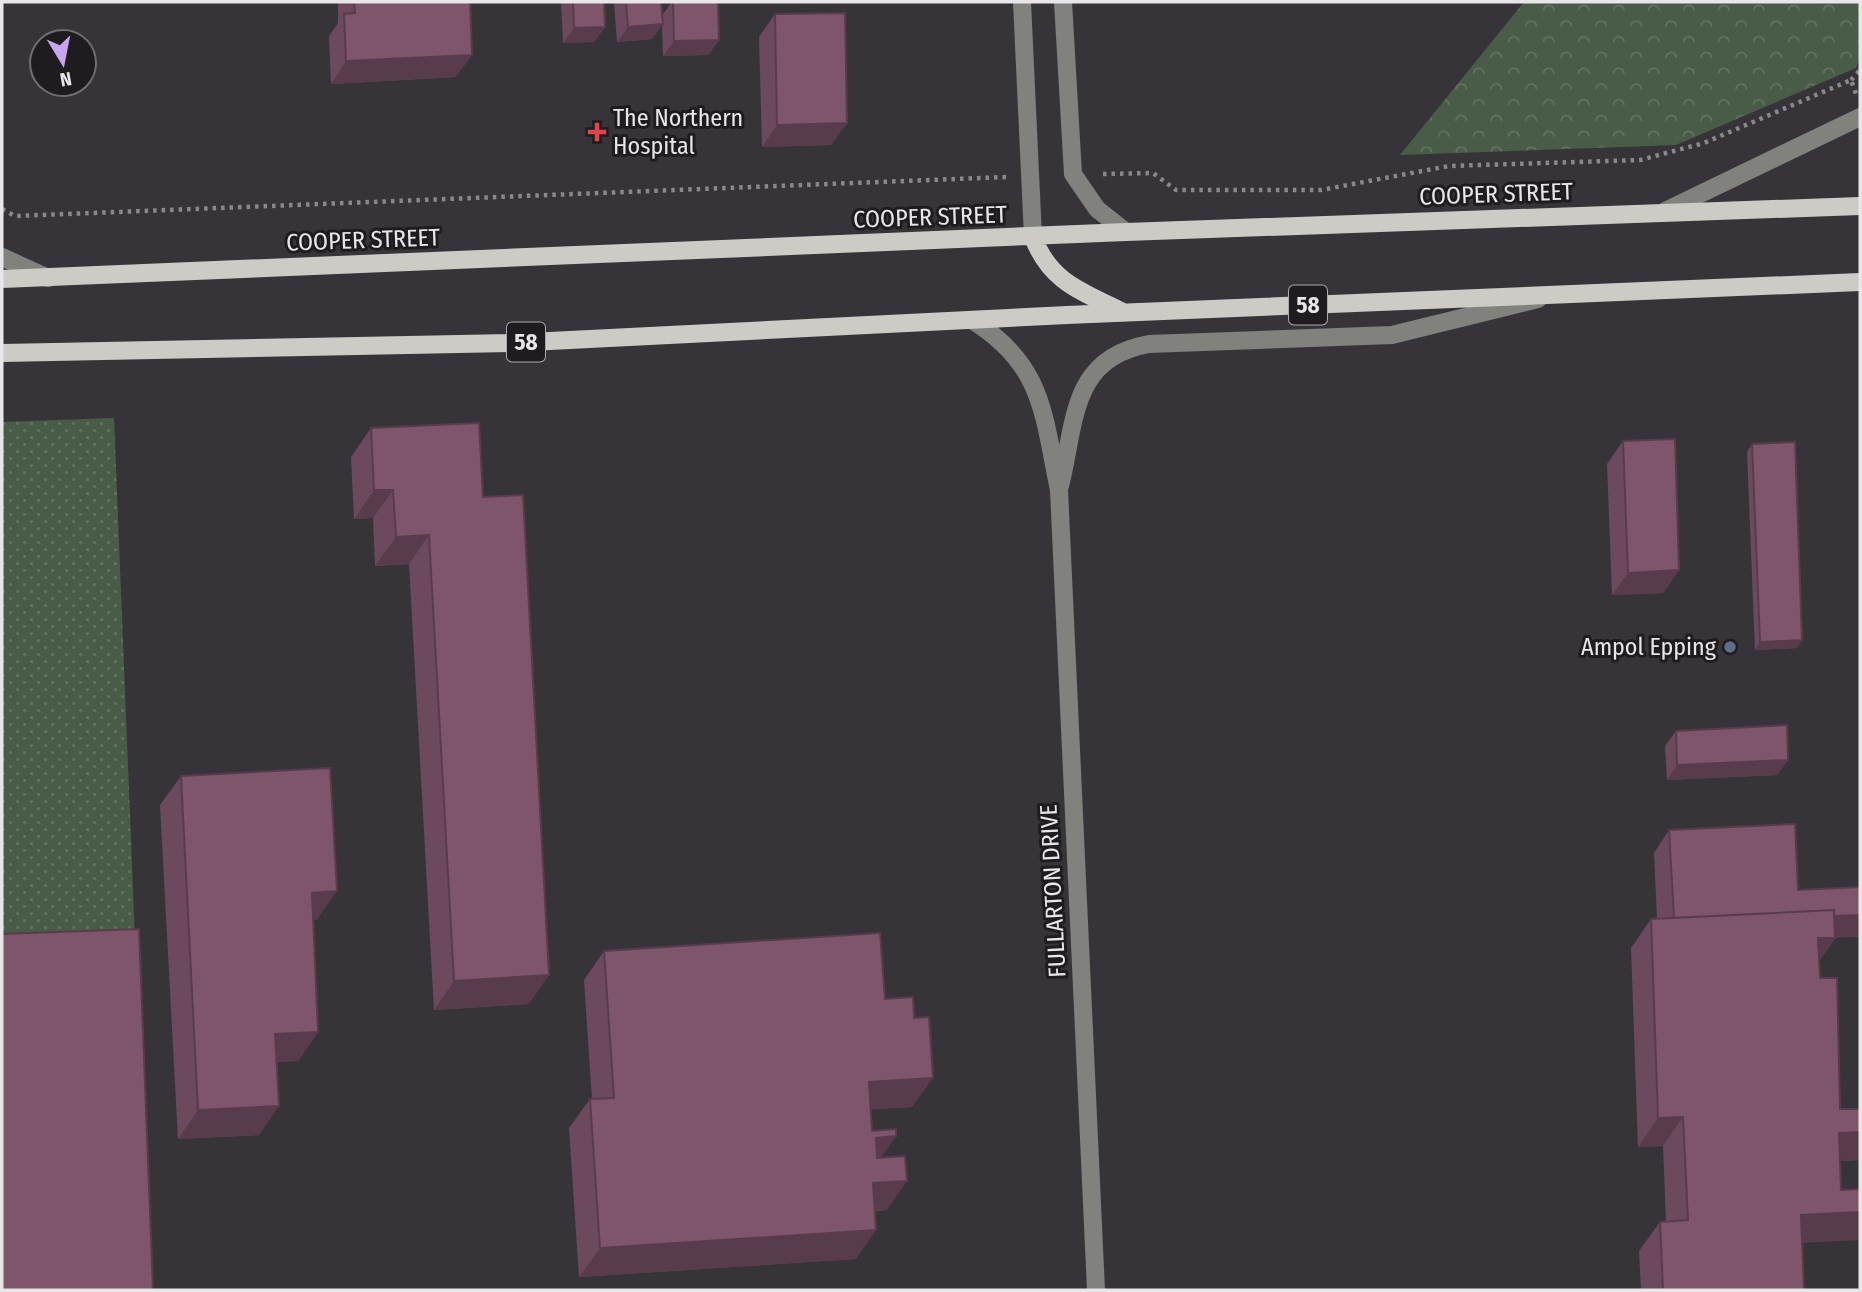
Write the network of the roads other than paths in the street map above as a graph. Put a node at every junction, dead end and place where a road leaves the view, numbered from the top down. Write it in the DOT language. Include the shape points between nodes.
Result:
graph roads {
  1 [pos="1022,2"];
  2 [pos="1063,2"];
  3 [pos="1860,117"];
  4 [pos="1860,206"];
  5 [pos="1665,211"];
  6 [pos="1126,232"];
  7 [pos="1033,237"];
  8 [pos="2,257"];
  9 [pos="48,278"];
  10 [pos="2,279"];
  11 [pos="1860,282"];
  12 [pos="1550,296"];
  13 [pos="1124,313"];
  14 [pos="972,320"];
  15 [pos="2,353"];
  16 [pos="1059,490"];
  17 [pos="1096,1290"];
  1 -- 7 [label="street"];
  2 -- 6 [label="street" via="1073,174 1097,209"];
  3 -- 5 [label="street"];
  4 -- 5 [label="main road, COOPER STREET"];
  5 -- 6 [label="main road, COOPER STREET"];
  6 -- 7 [label="main road, COOPER STREET"];
  7 -- 9 [label="main road, COOPER STREET"];
  7 -- 13 [label="main road" via="1052,271 1069,285"];
  8 -- 9 [label="street"];
  9 -- 10 [label="main road, COOPER STREET"];
  11 -- 12 [label="main road, 58"];
  12 -- 13 [label="main road, 58"];
  12 -- 16 [label="street, FULLARTON DRIVE" via="1392,335 1124,348 1100,364 1082,392"];
  13 -- 14 [label="main road, 58"];
  14 -- 15 [label="main road, 58" via="510,343"];
  14 -- 16 [label="street, FULLARTON DRIVE" via="1007,344 1035,386"];
  16 -- 17 [label="street, FULLARTON DRIVE"];
}
